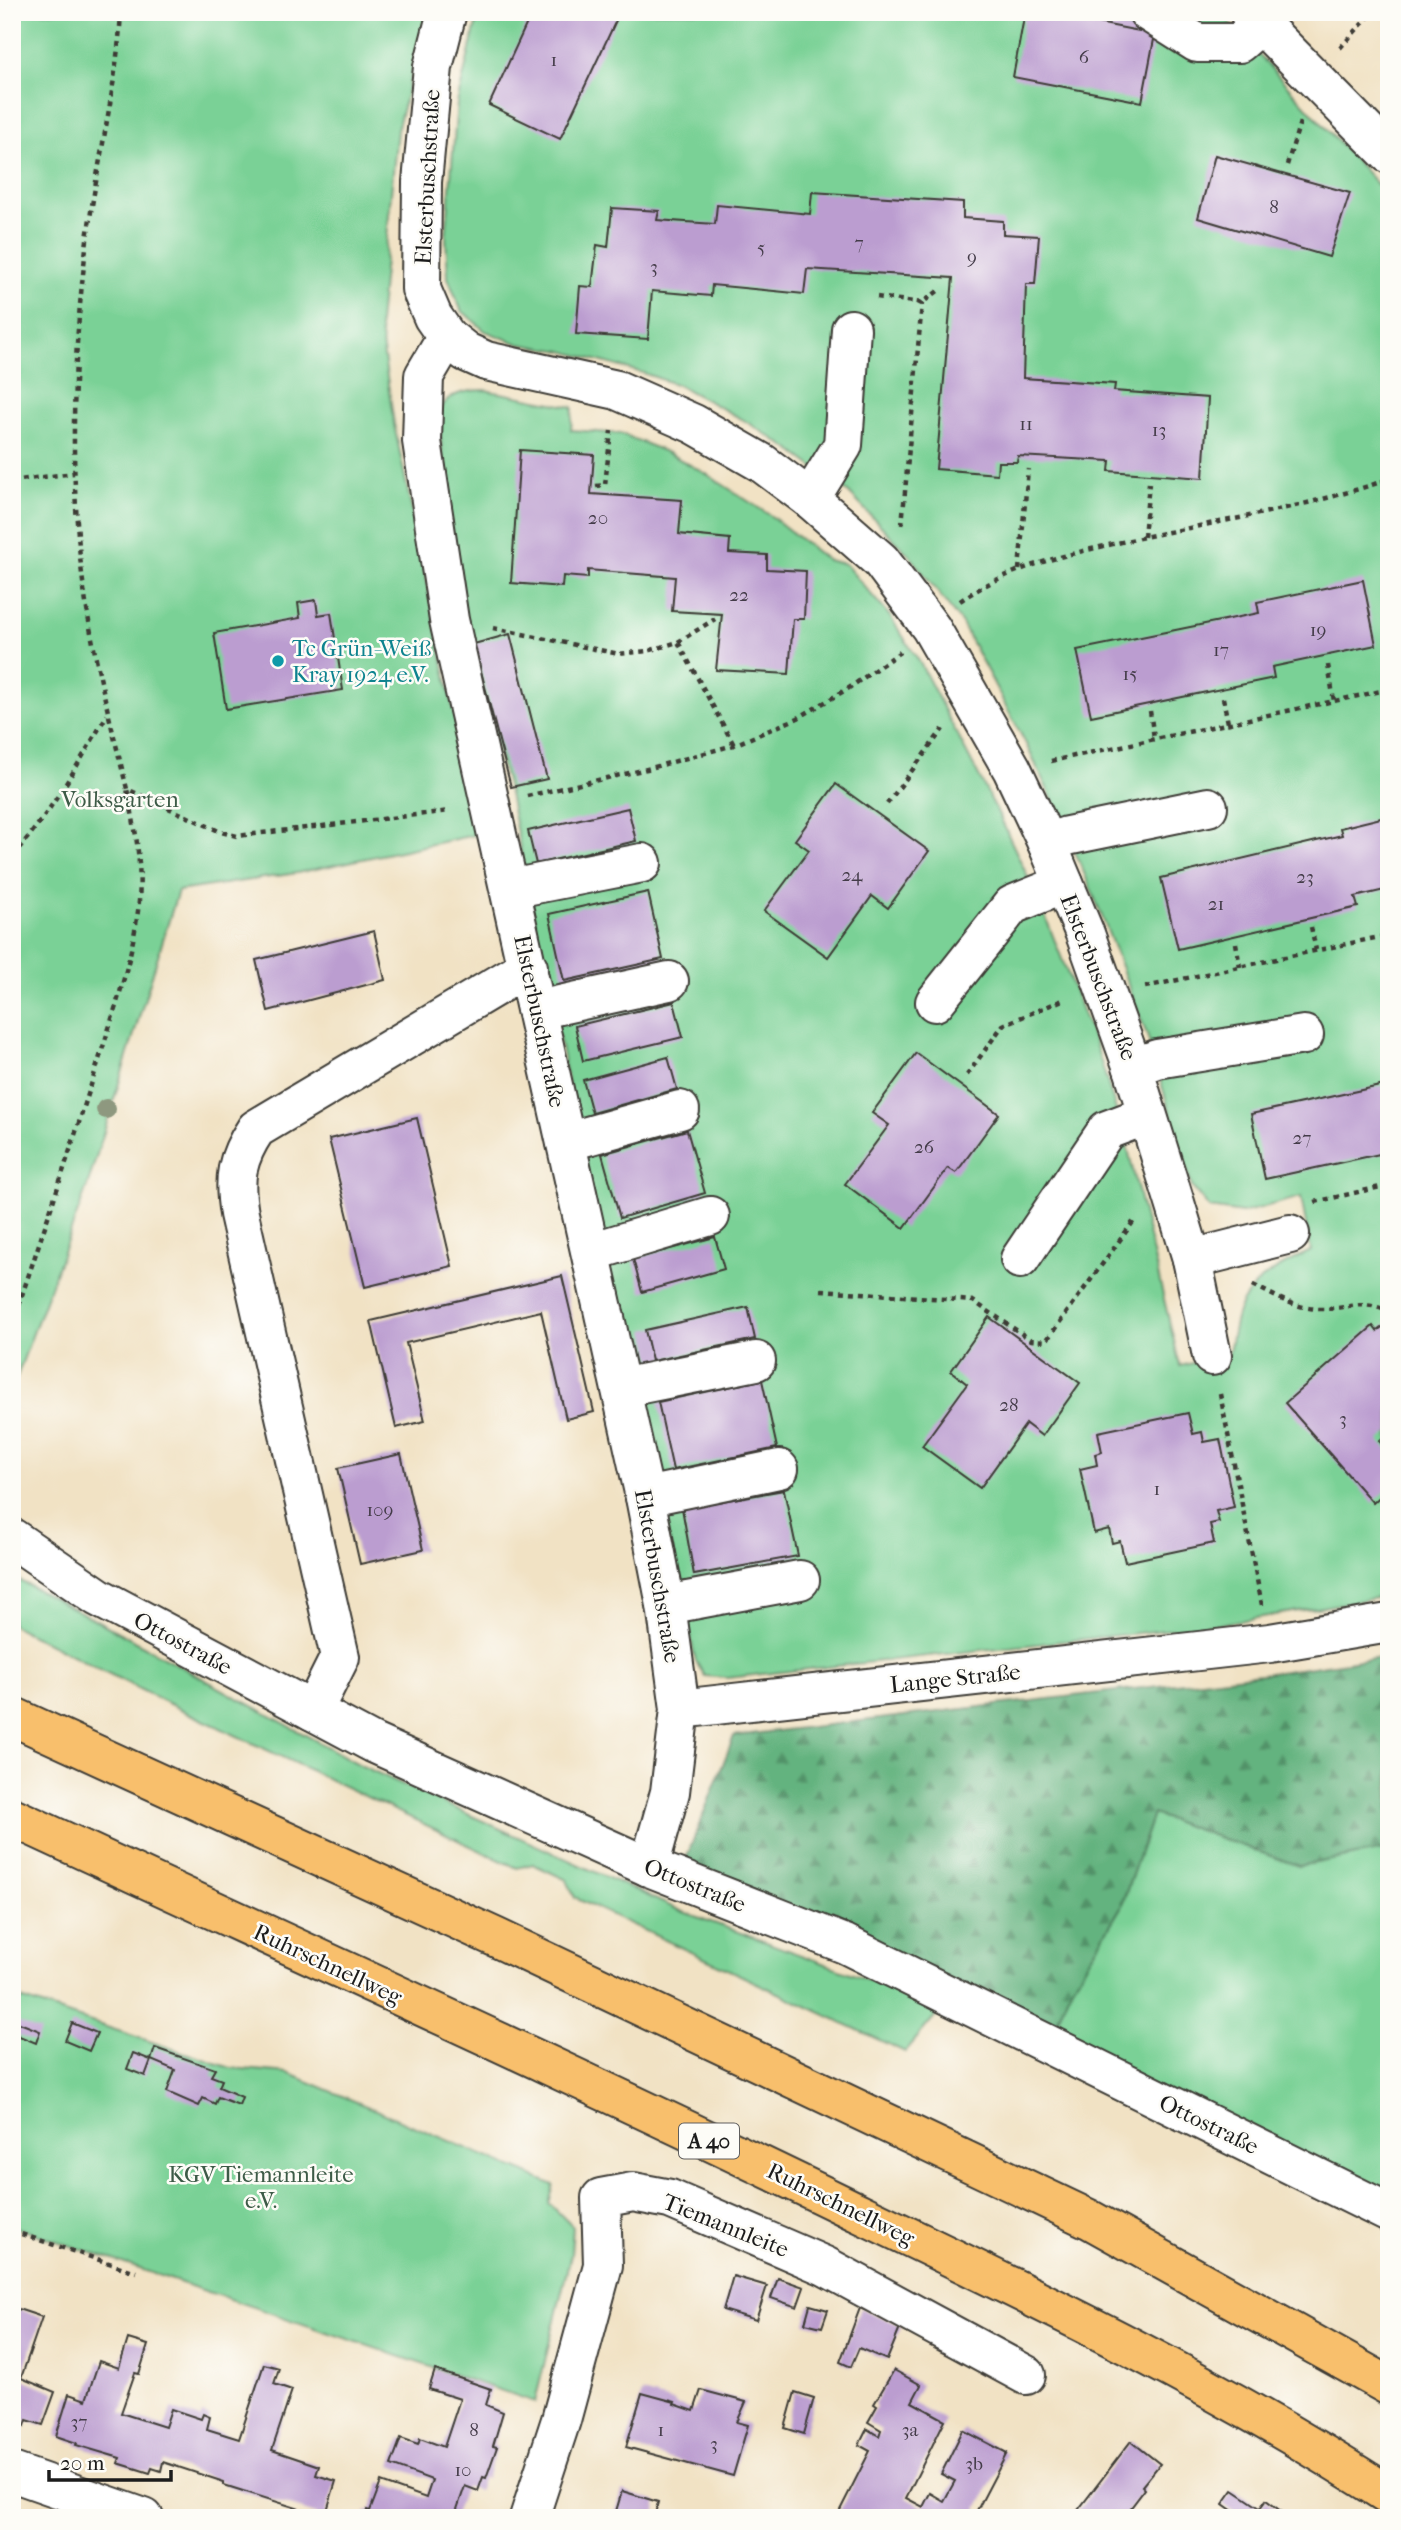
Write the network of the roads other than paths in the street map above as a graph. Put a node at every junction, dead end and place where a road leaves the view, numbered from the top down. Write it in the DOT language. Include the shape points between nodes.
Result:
graph roads {
  1 [pos="447,12"];
  2 [pos="1148,12"];
  3 [pos="1255,18"];
  4 [pos="1389,153"];
  5 [pos="851,329"];
  6 [pos="447,337"];
  7 [pos="810,499"];
  8 [pos="1208,807"];
  9 [pos="1047,843"];
  10 [pos="642,863"];
  11 [pos="1064,884"];
  12 [pos="510,889"];
  13 [pos="528,967"];
  14 [pos="668,981"];
  15 [pos="935,1002"];
  16 [pos="537,1010"];
  17 [pos="1304,1035"];
  18 [pos="1133,1068"];
  19 [pos="680,1110"];
  20 [pos="1147,1115"];
  21 [pos="566,1142"];
  22 [pos="710,1216"];
  23 [pos="1290,1234"];
  24 [pos="591,1252"];
  25 [pos="1020,1259"];
  26 [pos="1192,1259"];
  27 [pos="1212,1356"];
  28 [pos="756,1361"];
  29 [pos="621,1388"];
  30 [pos="779,1469"];
  31 [pos="645,1497"];
  32 [pos="12,1538"];
  33 [pos="800,1580"];
  34 [pos="666,1605"];
  35 [pos="1389,1623"];
  36 [pos="680,1709"];
  37 [pos="313,1712"];
  38 [pos="12,1716"];
  39 [pos="12,1817"];
  40 [pos="649,1867"];
  41 [pos="1389,2213"];
  42 [pos="1027,2375"];
  43 [pos="1389,2386"];
  44 [pos="12,2472"];
  45 [pos="1389,2496"];
  46 [pos="144,2518"];
  47 [pos="529,2518"];
  1 -- 6 [label="street, Elsterbuschstraße" via="433,67 422,182 421,289"];
  2 -- 3 [label="street" via="1198,43 1239,43"];
  3 -- 4 [label="street"];
  5 -- 7 [label="street" via="843,445"];
  6 -- 7 [label="street, Elsterbuschstraße" via="486,361 617,390 694,424 762,463"];
  6 -- 12 [label="street, Elsterbuschstraße" via="424,376 422,441 449,620"];
  7 -- 9 [label="street, Elsterbuschstraße" via="881,561 931,628 1012,769"];
  8 -- 9 [label="street"];
  9 -- 11 [label="street, Elsterbuschstraße"];
  10 -- 12 [label="street"];
  11 -- 15 [label="street" via="1012,905"];
  11 -- 18 [label="street, Elsterbuschstraße"];
  12 -- 13 [label="street, Elsterbuschstraße"];
  13 -- 16 [label="street, Elsterbuschstraße"];
  13 -- 37 [label="street" via="256,1129 242,1150 235,1192 239,1214 340,1657"];
  14 -- 16 [label="street"];
  16 -- 21 [label="street, Elsterbuschstraße"];
  17 -- 18 [label="street" via="1157,1059"];
  18 -- 20 [label="street, Elsterbuschstraße"];
  19 -- 21 [label="street"];
  20 -- 25 [label="street" via="1107,1130"];
  20 -- 26 [label="street, Elsterbuschstraße"];
  21 -- 24 [label="street, Elsterbuschstraße"];
  22 -- 24 [label="street"];
  23 -- 26 [label="street"];
  24 -- 29 [label="street, Elsterbuschstraße"];
  26 -- 27 [label="street, Elsterbuschstraße"];
  28 -- 29 [label="street"];
  29 -- 31 [label="street, Elsterbuschstraße"];
  30 -- 31 [label="street"];
  31 -- 34 [label="street, Elsterbuschstraße"];
  32 -- 37 [label="street, Ottostraße" via="98,1597"];
  33 -- 34 [label="street"];
  34 -- 36 [label="street, Elsterbuschstraße"];
  35 -- 36 [label="street, Lange Straße" via="1270,1643"];
  36 -- 40 [label="street" via="670,1792"];
  37 -- 40 [label="street, Ottostraße"];
  38 -- 43 [label="highway" via="497,1938 1089,2219"];
  39 -- 45 [label="highway, Ruhrschnellweg / A 40" via="1028,2294 1271,2422"];
  40 -- 41 [label="street, Ottostraße" via="845,1944"];
  42 -- 47 [label="street, Tiemannleite" via="825,2266 670,2199 633,2193 601,2198 603,2265"];
  44 -- 46 [label="street"];
}
